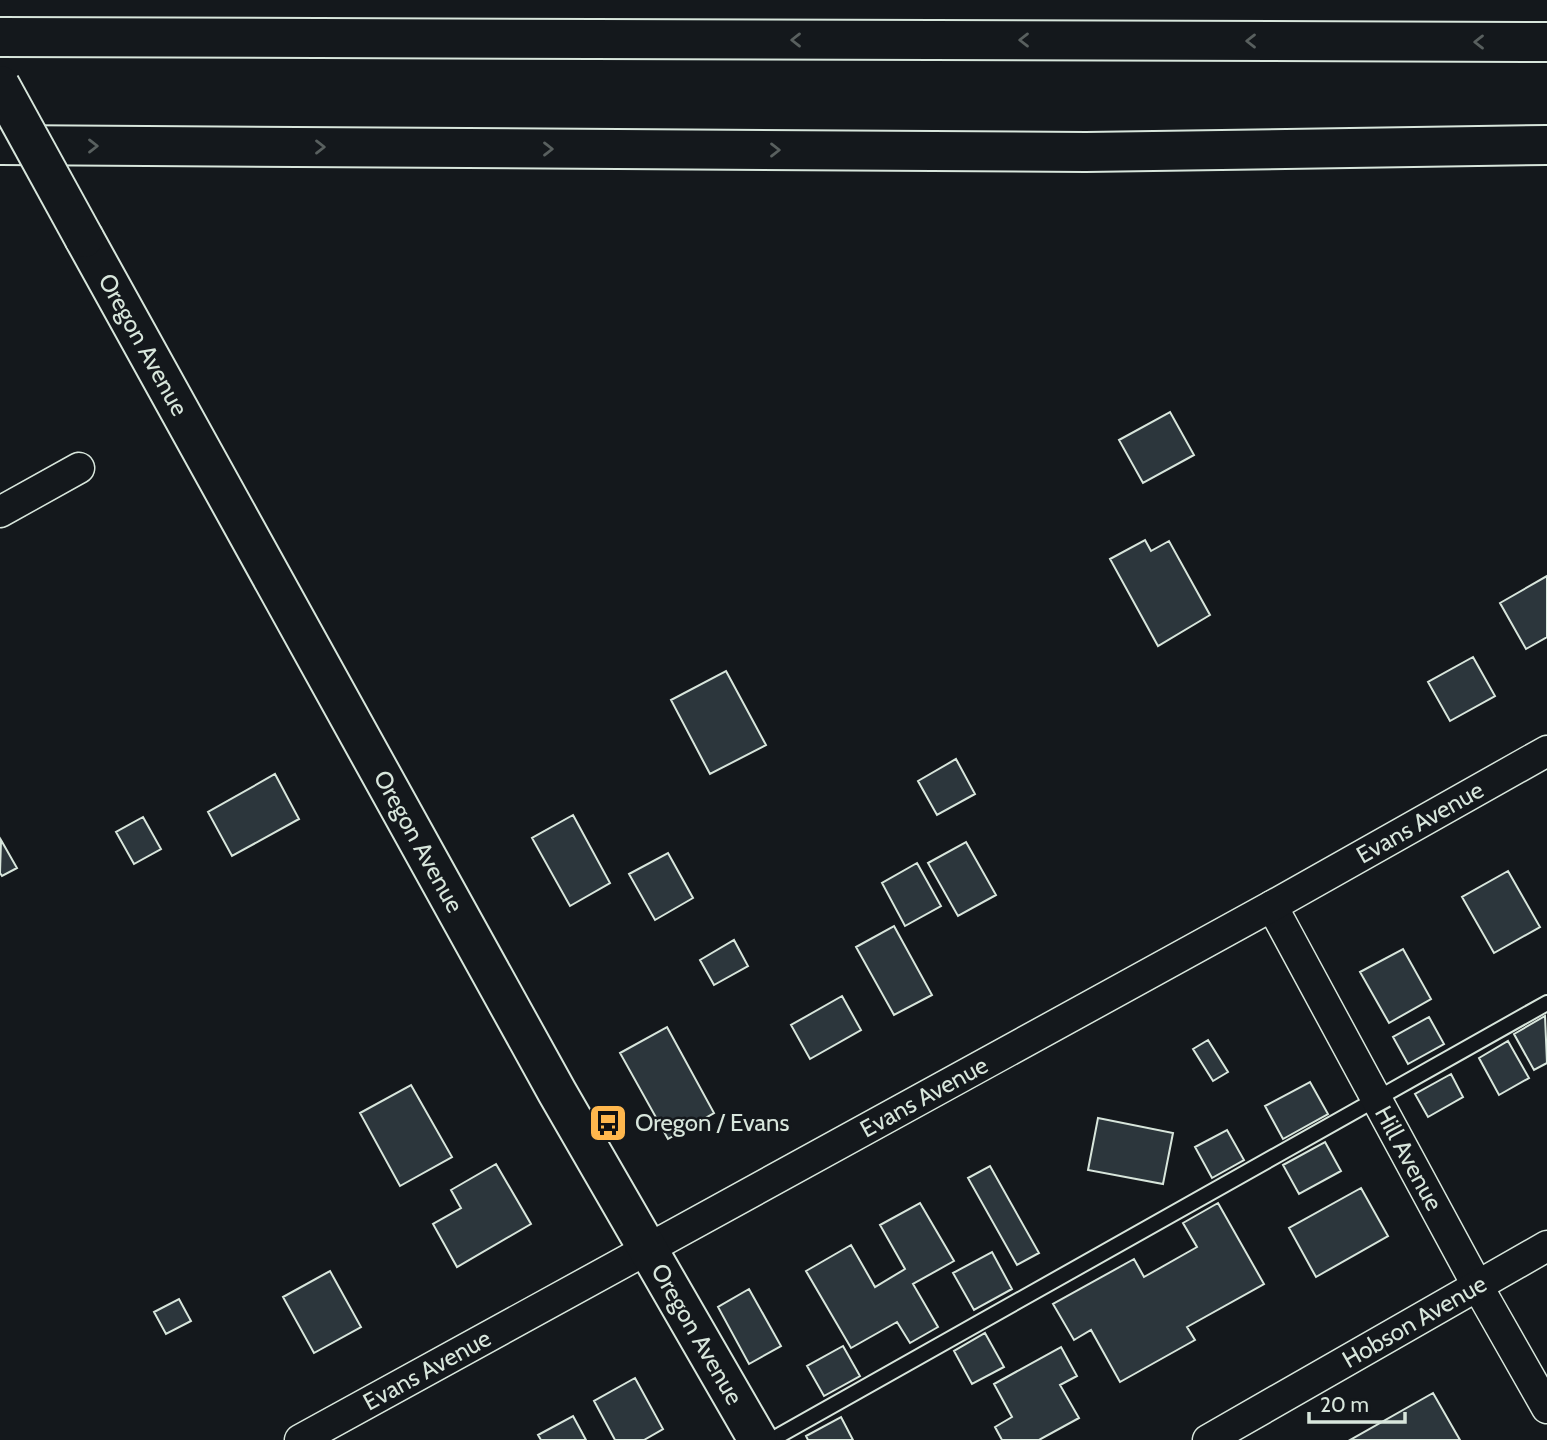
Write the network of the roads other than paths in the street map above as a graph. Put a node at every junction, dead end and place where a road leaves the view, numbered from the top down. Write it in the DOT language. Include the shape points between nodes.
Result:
graph roads {
  1 [pos="0,37"];
  2 [pos="1547,42"];
  3 [pos="0,85"];
  4 [pos="0,145"];
  5 [pos="1547,145"];
  6 [pos="79,468"];
  7 [pos="0,512"];
  8 [pos="1547,751"];
  9 [pos="1272,906"];
  10 [pos="1547,1003"];
  11 [pos="1377,1101"];
  12 [pos="1547,1246"];
  13 [pos="649,1250"];
  14 [pos="1477,1284"];
  15 [pos="1547,1408"];
  16 [pos="300,1440"];
  17 [pos="758,1440"];
  18 [pos="771,1440"];
  19 [pos="1208,1440"];
  2 -- 1 [label="main road, one-way"];
  3 -- 13 [label="main road, Oregon Avenue, bridge"];
  4 -- 5 [label="main road, one-way" via="1086,152"];
  6 -- 7 [label="street"];
  8 -- 9 [label="street, Evans Avenue"];
  9 -- 11 [label="street, Hill Avenue"];
  9 -- 13 [label="street, Evans Avenue"];
  10 -- 11 [label="lane"];
  11 -- 14 [label="street, Hill Avenue"];
  11 -- 18 [label="lane"];
  12 -- 14 [label="street, Hobson Avenue"];
  13 -- 16 [label="street, Evans Avenue"];
  13 -- 17 [label="main road, Oregon Avenue"];
  14 -- 15 [label="street, Hill Avenue"];
  14 -- 19 [label="street, Hobson Avenue"];
}
